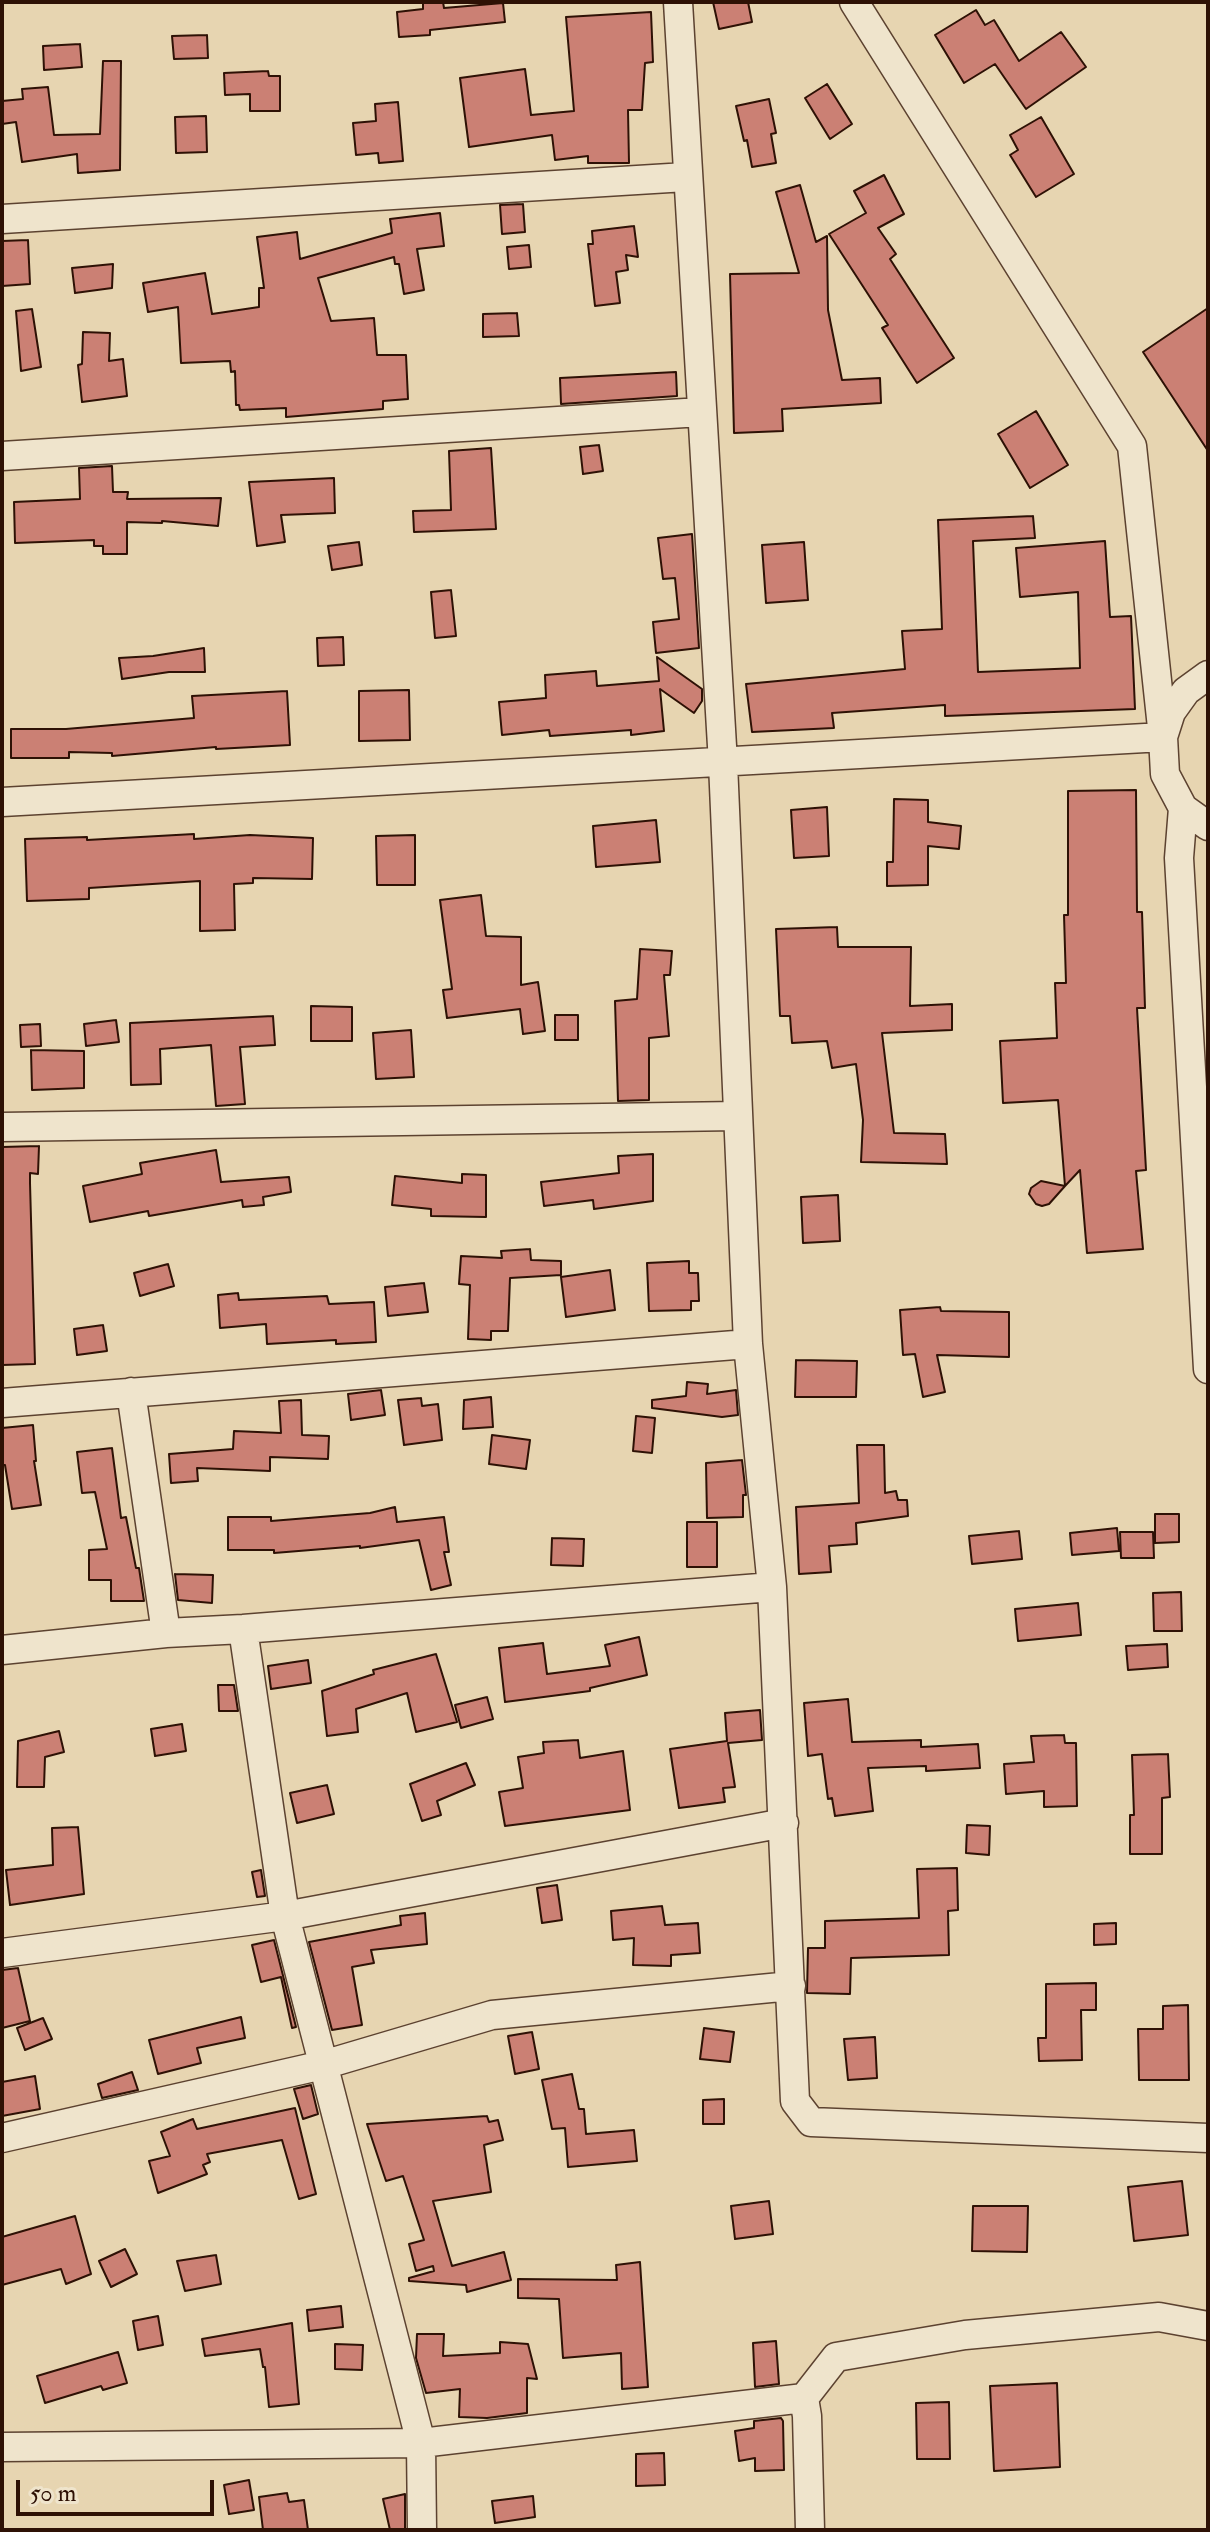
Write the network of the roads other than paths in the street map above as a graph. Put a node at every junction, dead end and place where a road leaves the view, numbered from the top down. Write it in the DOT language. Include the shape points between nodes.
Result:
graph roads {
  1 [pos="678,2"];
  2 [pos="854,2"];
  3 [pos="686,177"];
  4 [pos="2,219"];
  5 [pos="701,412"];
  6 [pos="2,456"];
  7 [pos="1208,675"];
  8 [pos="1163,737"];
  9 [pos="723,763"];
  10 [pos="2,802"];
  11 [pos="1183,808"];
  12 [pos="1208,826"];
  13 [pos="737,1116"];
  14 [pos="2,1127"];
  15 [pos="1208,1337"];
  16 [pos="748,1344"];
  17 [pos="1208,1369"];
  18 [pos="131,1392"];
  19 [pos="2,1403"];
  20 [pos="772,1587"];
  21 [pos="243,1629"];
  22 [pos="166,1633"];
  23 [pos="2,1650"];
  24 [pos="784,1823"];
  25 [pos="285,1916"];
  26 [pos="2,1953"];
  27 [pos="791,1986"];
  28 [pos="323,2065"];
  29 [pos="2,2138"];
  30 [pos="1208,2138"];
  31 [pos="1208,2326"];
  32 [pos="804,2398"];
  33 [pos="421,2443"];
  34 [pos="2,2447"];
  35 [pos="422,2530"];
  36 [pos="810,2530"];
  1 -- 3 [label="street"];
  2 -- 8 [label="street" via="1132,446"];
  3 -- 4 [label="street"];
  3 -- 5 [label="street"];
  5 -- 6 [label="street"];
  5 -- 9 [label="street"];
  7 -- 8 [label="street" via="1186,691 1171,712"];
  8 -- 9 [label="street"];
  8 -- 11 [label="street" via="1165,774"];
  9 -- 10 [label="street"];
  9 -- 13 [label="street"];
  11 -- 12 [label="street"];
  11 -- 15 [label="street" via="1179,858"];
  13 -- 14 [label="street"];
  13 -- 16 [label="street"];
  15 -- 17 [label="street"];
  16 -- 18 [label="street"];
  16 -- 20 [label="street"];
  18 -- 19 [label="street"];
  18 -- 22 [label="street"];
  20 -- 21 [label="street"];
  20 -- 24 [label="street"];
  21 -- 22 [label="street"];
  21 -- 25 [label="street"];
  22 -- 23 [label="street"];
  24 -- 25 [label="street"];
  24 -- 27 [label="street"];
  25 -- 26 [label="street"];
  25 -- 28 [label="street"];
  27 -- 28 [label="street" via="492,2015"];
  27 -- 30 [label="street" via="795,2101 811,2122"];
  28 -- 29 [label="street"];
  28 -- 33 [label="street"];
  31 -- 32 [label="street" via="1159,2317 965,2335 836,2357"];
  32 -- 33 [label="street"];
  32 -- 36 [label="street"];
  33 -- 34 [label="street"];
  33 -- 35 [label="street"];
}
